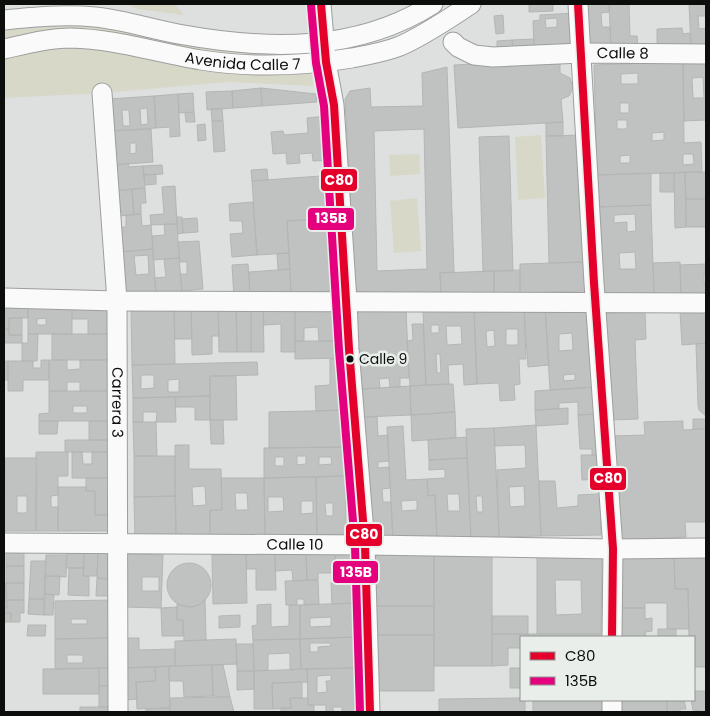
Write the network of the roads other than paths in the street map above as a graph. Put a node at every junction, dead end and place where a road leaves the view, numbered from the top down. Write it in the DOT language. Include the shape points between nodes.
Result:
graph roads {
  1 [pos="98,4"];
  2 [pos="321,4"];
  3 [pos="433,4"];
  4 [pos="471,4"];
  5 [pos="578,4"];
  6 [pos="4,20"];
  7 [pos="132,22"];
  8 [pos="453,42"];
  9 [pos="325,43"];
  10 [pos="4,49"];
  11 [pos="582,53"];
  12 [pos="706,54"];
  13 [pos="326,62"];
  14 [pos="102,93"];
  15 [pos="4,298"];
  16 [pos="117,301"];
  17 [pos="347,302"];
  18 [pos="596,302"];
  19 [pos="706,303"];
  20 [pos="4,543"];
  21 [pos="118,544"];
  22 [pos="365,545"];
  23 [pos="706,548"];
  24 [pos="613,549"];
  25 [pos="612,636"];
  26 [pos="118,712"];
  27 [pos="370,712"];
  1 -- 7 [label="street"];
  2 -- 9 [label="street"];
  3 -- 9 [label="street, Avenida Calle 7" via="389,26"];
  4 -- 13 [label="street, Avenida Calle 7" via="398,47"];
  5 -- 11 [label="street"];
  6 -- 7 [label="street, Avenida Calle 7" via="77,16"];
  7 -- 9 [label="street, Avenida Calle 7" via="182,35 229,41"];
  8 -- 11 [label="street, Calle 8" via="474,55 493,57"];
  9 -- 13 [label="street"];
  10 -- 13 [label="street, Avenida Calle 7" via="70,38 117,42 229,63"];
  11 -- 12 [label="street, Calle 8"];
  11 -- 18 [label="street"];
  13 -- 17 [label="street" via="334,105"];
  14 -- 16 [label="street, Carrera 3"];
  15 -- 16 [label="street"];
  16 -- 17 [label="street"];
  16 -- 21 [label="street, Carrera 3"];
  17 -- 18 [label="street"];
  17 -- 22 [label="street"];
  18 -- 19 [label="street"];
  18 -- 24 [label="street"];
  20 -- 21 [label="street, Calle 10"];
  21 -- 22 [label="street, Calle 10"];
  21 -- 26 [label="street, Carrera 3"];
  22 -- 24 [label="street, Calle 10"];
  22 -- 27 [label="street"];
  23 -- 24 [label="street, Calle 10"];
  24 -- 25 [label="street"];
}
